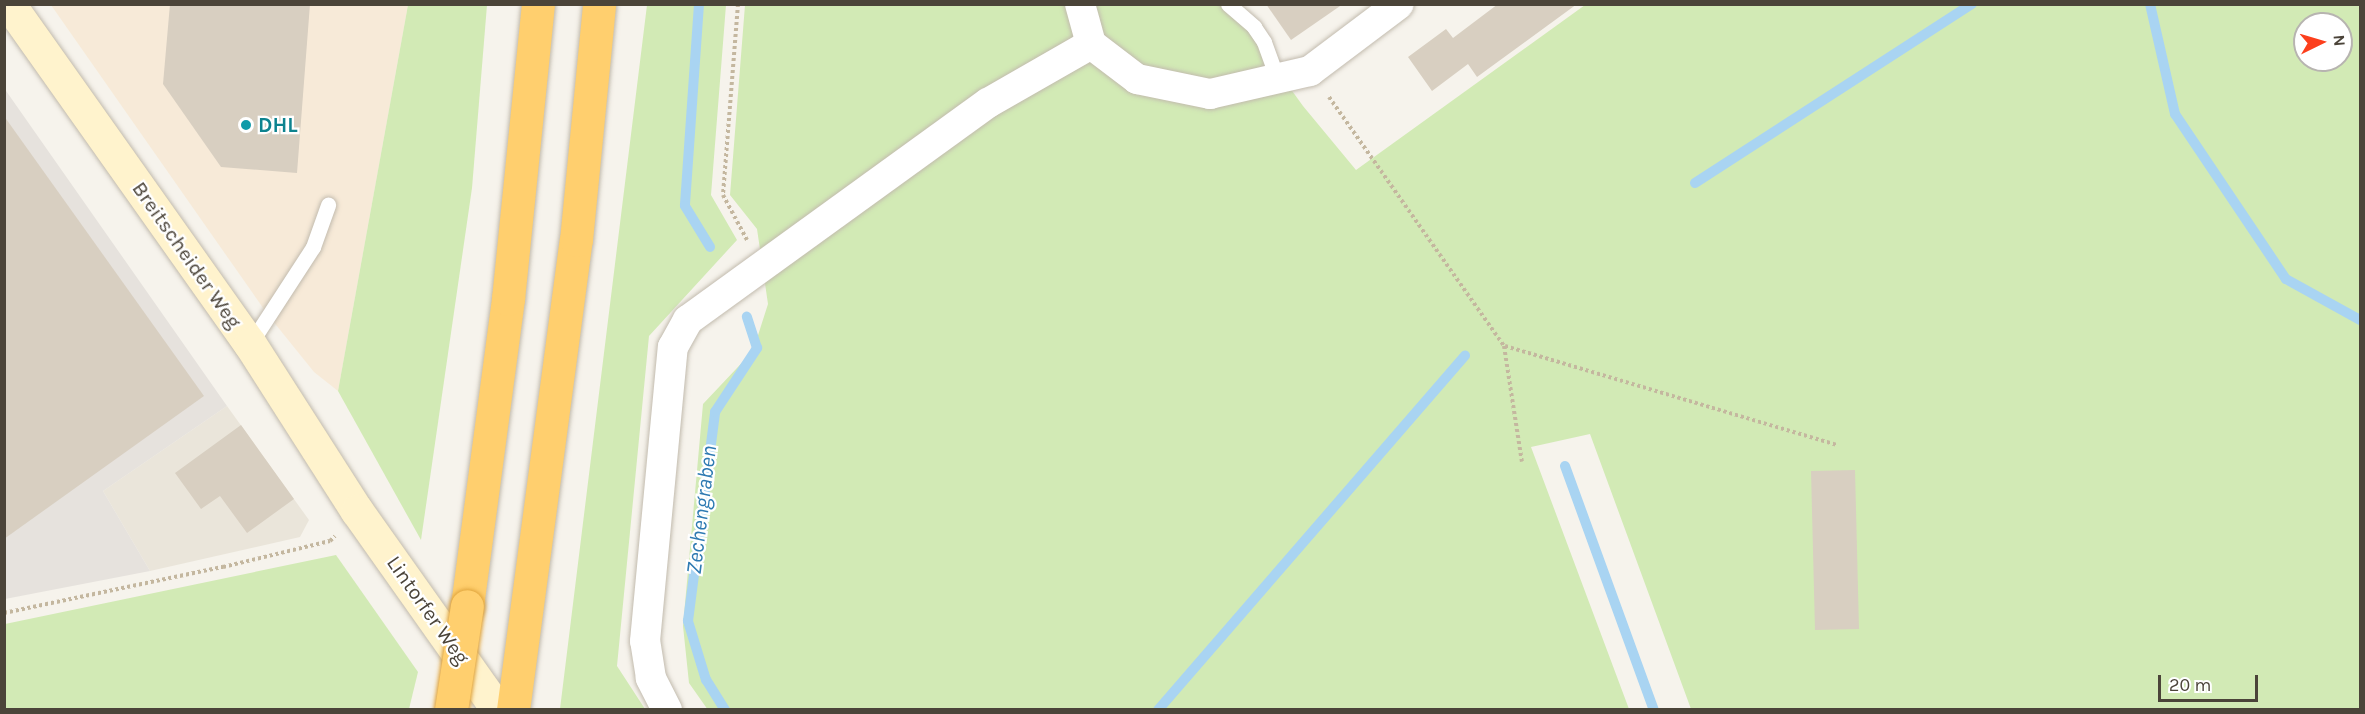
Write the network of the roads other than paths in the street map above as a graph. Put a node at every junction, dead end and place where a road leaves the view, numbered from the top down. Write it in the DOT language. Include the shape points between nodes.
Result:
graph roads {
  1 [pos="9,4"];
  2 [pos="538,4"];
  3 [pos="599,4"];
  4 [pos="1080,4"];
  5 [pos="1227,4"];
  6 [pos="1400,4"];
  7 [pos="1091,44"];
  8 [pos="1277,78"];
  9 [pos="328,206"];
  10 [pos="250,344"];
  11 [pos="357,511"];
  12 [pos="515,696"];
  13 [pos="451,710"];
  14 [pos="498,710"];
  15 [pos="667,710"];
  1 -- 10 [label="main road, Breitscheider Weg"];
  2 -- 13 [label="highway, bridge" via="508,299"];
  3 -- 12 [label="highway" via="576,240"];
  4 -- 7 [label="street"];
  5 -- 8 [label="lane" via="1254,27"];
  6 -- 8 [label="street" via="1310,70"];
  7 -- 8 [label="street" via="1137,79 1210,94"];
  7 -- 15 [label="street" via="988,103 688,320 673,347 645,641 651,678"];
  9 -- 10 [label="lane" via="313,247"];
  10 -- 11 [label="main road, Breitscheider Weg"];
  11 -- 14 [label="main road, Lintorfer Weg"];
}
